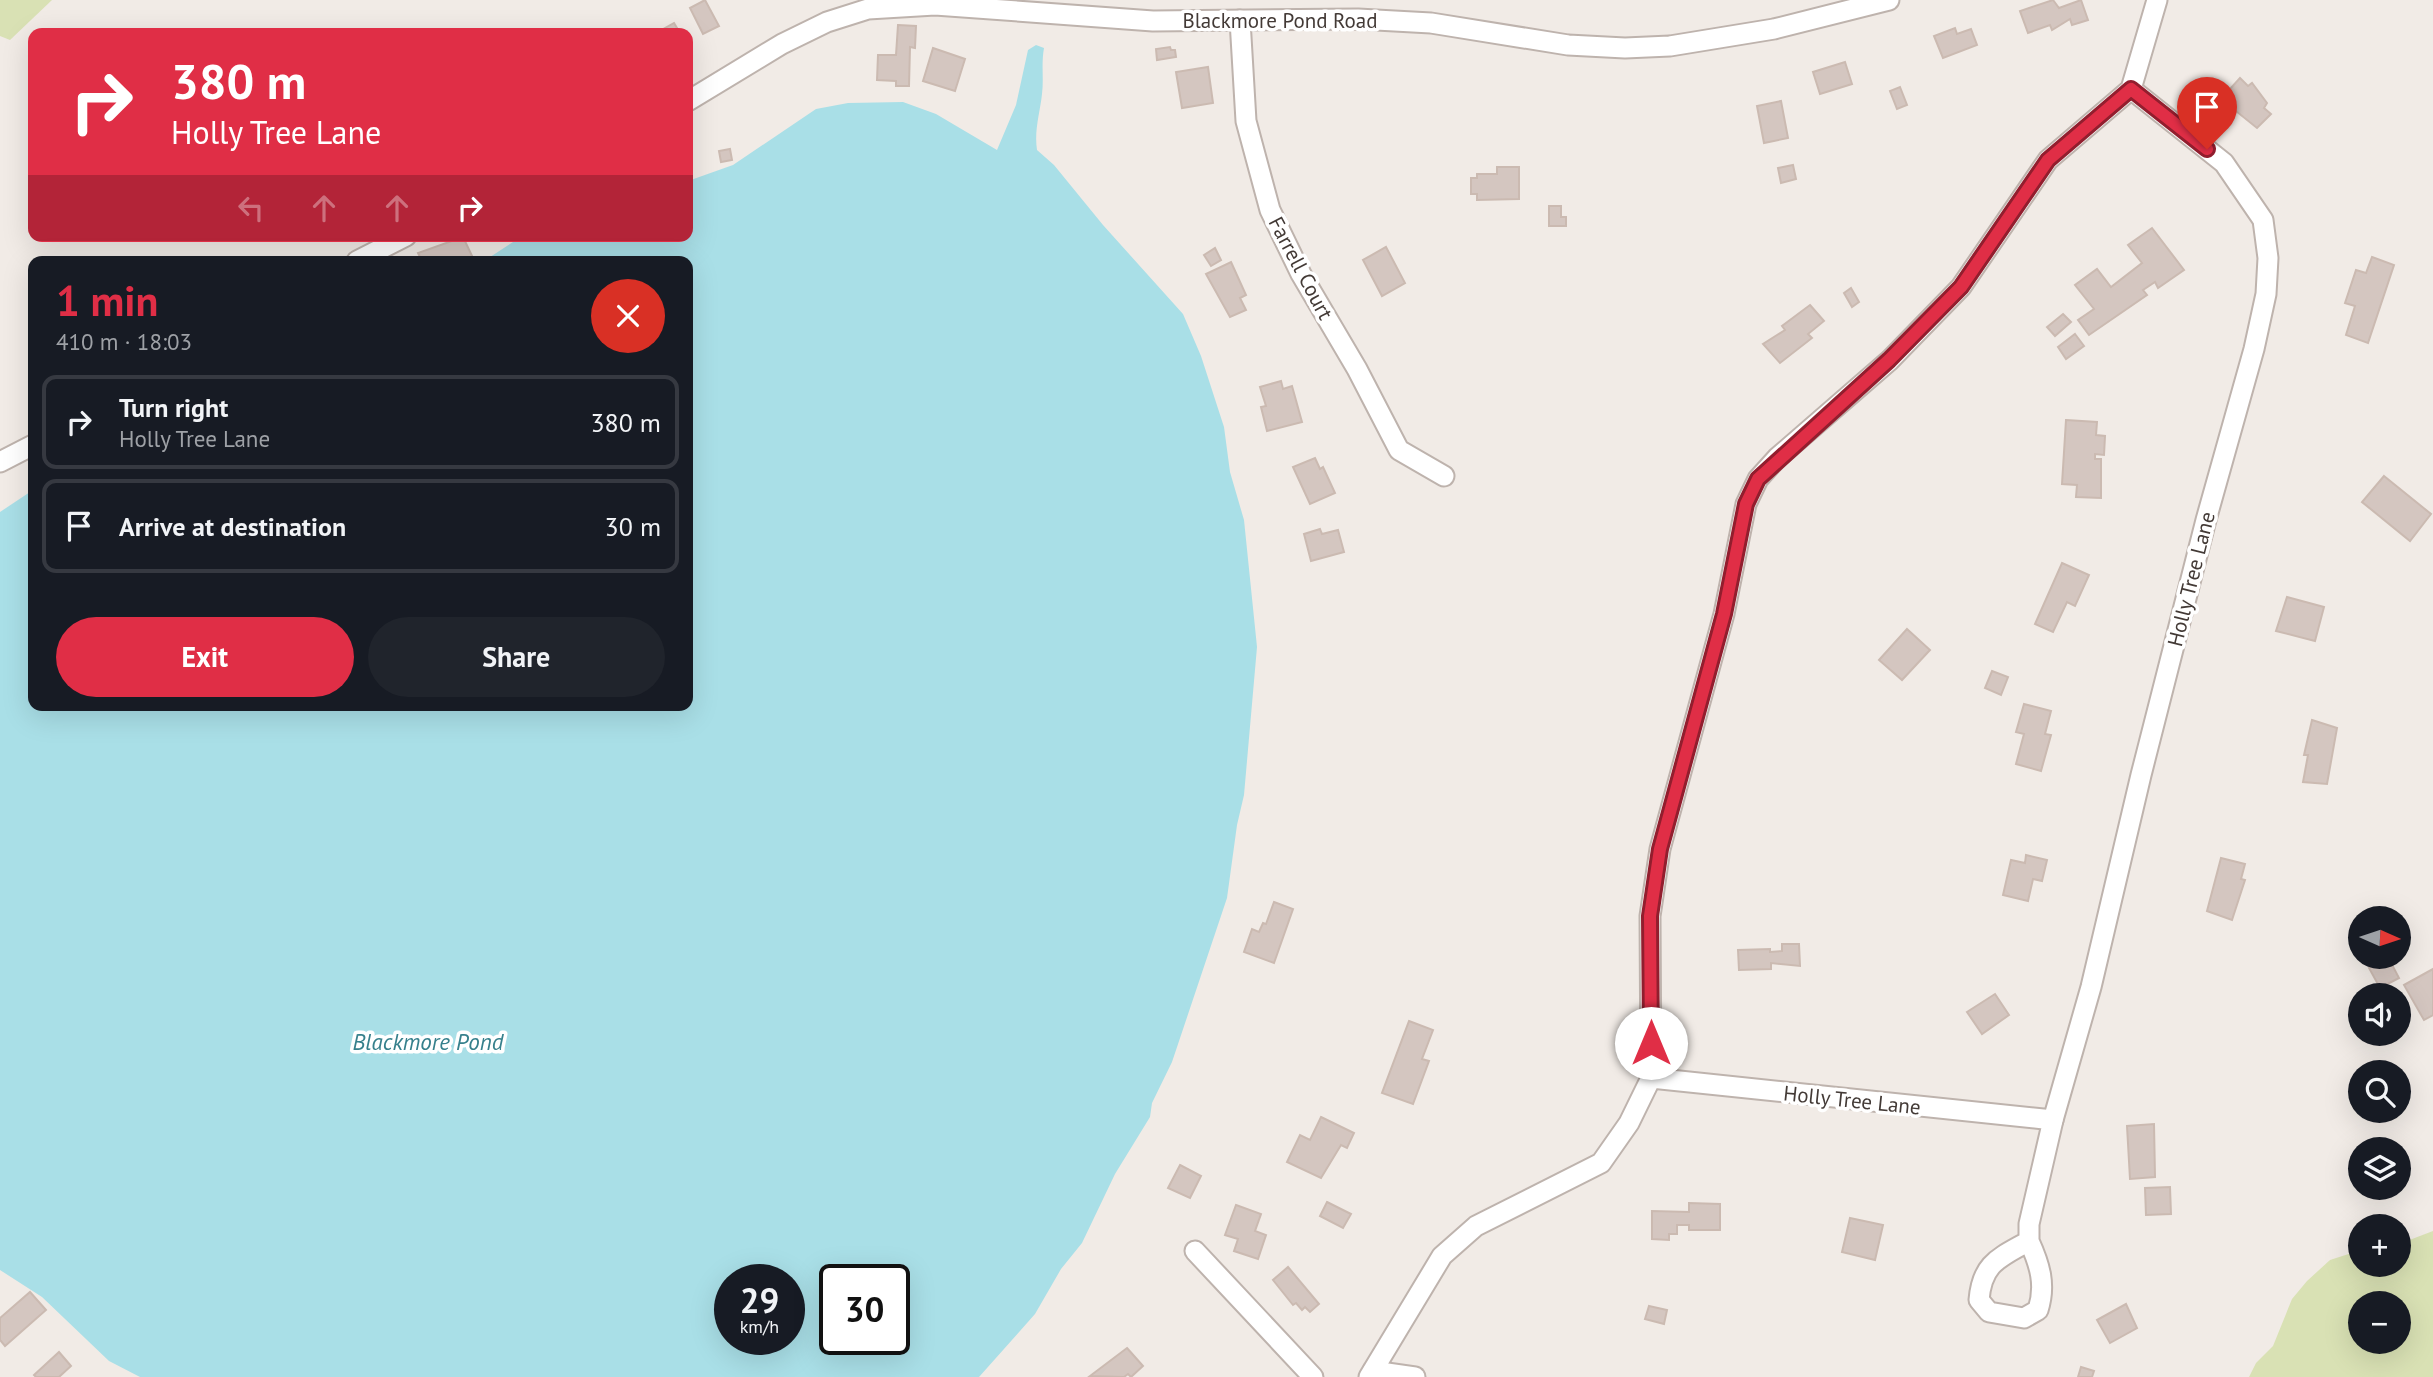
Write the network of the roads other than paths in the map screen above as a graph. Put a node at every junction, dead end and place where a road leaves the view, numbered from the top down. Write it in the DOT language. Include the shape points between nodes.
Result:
graph roads {
  1 [pos="1889,0"];
  2 [pos="2157,0"];
  3 [pos="1240,20"];
  4 [pos="2131,89"];
  5 [pos="693,98"];
  6 [pos="394,242"];
  7 [pos="367,256"];
  8 [pos="28,448"];
  9 [pos="0,462"];
  10 [pos="1444,476"];
  11 [pos="1651,1078"];
  12 [pos="2053,1120"];
  13 [pos="2029,1241"];
  14 [pos="1195,1251"];
  15 [pos="1371,1374"];
  16 [pos="1313,1377"];
  17 [pos="1415,1377"];
  1 -- 3 [label="street, Blackmore Pond Road" via="1774,29 1670,46 1625,48 1568,45 1431,23"];
  2 -- 4 [label="street"];
  3 -- 5 [label="street, Blackmore Pond Road" via="1153,21 935,5 869,9 827,22 782,44"];
  3 -- 10 [label="street, Farrell Court" via="1246,121 1270,210 1399,450"];
  4 -- 11 [label="street" via="2048,160 1961,287 1889,360 1777,458 1752,491 1660,849 1650,916"];
  4 -- 12 [label="street, Holly Tree Lane" via="2224,163 2263,219 2266,294 2091,987"];
  6 -- 7 [label="street"];
  8 -- 9 [label="street"];
  11 -- 12 [label="street, Holly Tree Lane"];
  11 -- 15 [label="street" via="1629,1123 1601,1163 1476,1226 1442,1256"];
  12 -- 13 [label="street, Holly Tree Lane"];
  14 -- 16 [label="street"];
  15 -- 17 [label="street"];
}
